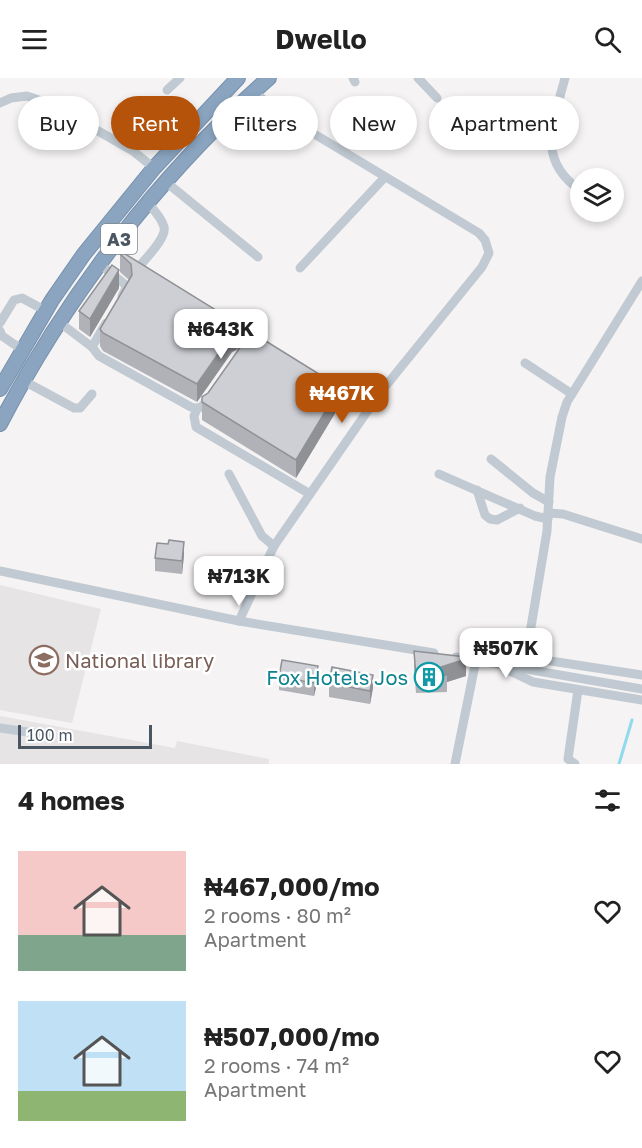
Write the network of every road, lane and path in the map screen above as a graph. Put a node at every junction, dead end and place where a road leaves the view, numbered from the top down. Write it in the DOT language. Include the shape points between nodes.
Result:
graph roads {
  1 [pos="180,78"];
  2 [pos="238,78"];
  3 [pos="269,78"];
  4 [pos="418,78"];
  5 [pos="565,78"];
  6 [pos="167,90"];
  7 [pos="254,92"];
  8 [pos="435,96"];
  9 [pos="0,103"];
  10 [pos="154,168"];
  11 [pos="385,177"];
  12 [pos="570,180"];
  13 [pos="166,182"];
  14 [pos="147,202"];
  15 [pos="258,257"];
  16 [pos="101,265"];
  17 [pos="138,268"];
  18 [pos="300,268"];
  19 [pos="642,281"];
  20 [pos="115,309"];
  21 [pos="46,311"];
  22 [pos="109,318"];
  23 [pos="59,322"];
  24 [pos="0,323"];
  25 [pos="0,331"];
  26 [pos="92,347"];
  27 [pos="24,351"];
  28 [pos="525,363"];
  29 [pos="24,381"];
  30 [pos="0,387"];
  31 [pos="214,390"];
  32 [pos="92,394"];
  33 [pos="572,394"];
  34 [pos="197,409"];
  35 [pos="0,424"];
  36 [pos="491,459"];
  37 [pos="229,474"];
  38 [pos="439,474"];
  39 [pos="477,490"];
  40 [pos="310,494"];
  41 [pos="520,508"];
  42 [pos="548,511"];
  43 [pos="642,539"];
  44 [pos="274,546"];
  45 [pos="0,571"];
  46 [pos="239,621"];
  47 [pos="521,653"];
  48 [pos="476,660"];
  49 [pos="494,663"];
  50 [pos="642,675"];
  51 [pos="642,689"];
  52 [pos="578,690"];
  53 [pos="642,700"];
  54 [pos="0,728"];
  55 [pos="48,735"];
  56 [pos="455,764"];
  57 [pos="575,764"];
  1 -- 6 [label="street"];
  2 -- 10 [label="highway, A3"];
  3 -- 7 [label="highway, A3"];
  4 -- 8 [label="street"];
  5 -- 12 [label="street" via="550,147 559,169"];
  7 -- 11 [label="street" via="281,114"];
  7 -- 13 [label="highway, A3"];
  9 -- 10 [label="street" via="27,96 53,105 133,151"];
  10 -- 21 [label="highway, A3" via="84,254"];
  11 -- 18 [label="street"];
  11 -- 40 [label="street" via="479,233 489,253 482,267 380,393"];
  13 -- 14 [label="highway, A3"];
  13 -- 15 [label="street"];
  14 -- 16 [label="highway, A3"];
  14 -- 17 [label="street" via="165,229 164,236"];
  16 -- 20 [label="street" via="127,286"];
  16 -- 23 [label="highway, A3"];
  19 -- 33 [label="street"];
  21 -- 24 [label="street" via="22,298 14,300"];
  21 -- 27 [label="highway, A3"];
  22 -- 26 [label="street"];
  23 -- 26 [label="street"];
  23 -- 29 [label="highway, A3"];
  25 -- 27 [label="street"];
  26 -- 34 [label="street" via="99,357"];
  27 -- 30 [label="highway, A3"];
  28 -- 33 [label="street"];
  29 -- 32 [label="street" via="74,408 80,408"];
  29 -- 35 [label="highway, A3"];
  31 -- 34 [label="street"];
  33 -- 42 [label="street" via="562,417 550,477"];
  34 -- 40 [label="street" via="196,427"];
  36 -- 42 [label="street"];
  37 -- 44 [label="street" via="261,536"];
  38 -- 39 [label="street"];
  39 -- 41 [label="street"];
  39 -- 41 [label="street" via="490,519 497,520"];
  40 -- 44 [label="street"];
  41 -- 42 [label="street" via="535,516"];
  42 -- 43 [label="street"];
  42 -- 47 [label="street" via="534,618 530,639"];
  44 -- 46 [label="street"];
  45 -- 46 [label="street"];
  46 -- 48 [label="street"];
  47 -- 49 [label="street"];
  47 -- 50 [label="street"];
  48 -- 49 [label="street"];
  48 -- 56 [label="street"];
  49 -- 51 [label="street"];
  49 -- 52 [label="street" via="533,682"];
  52 -- 53 [label="street"];
  52 -- 57 [label="street" via="568,759"];
  54 -- 55 [label="street"];
}
